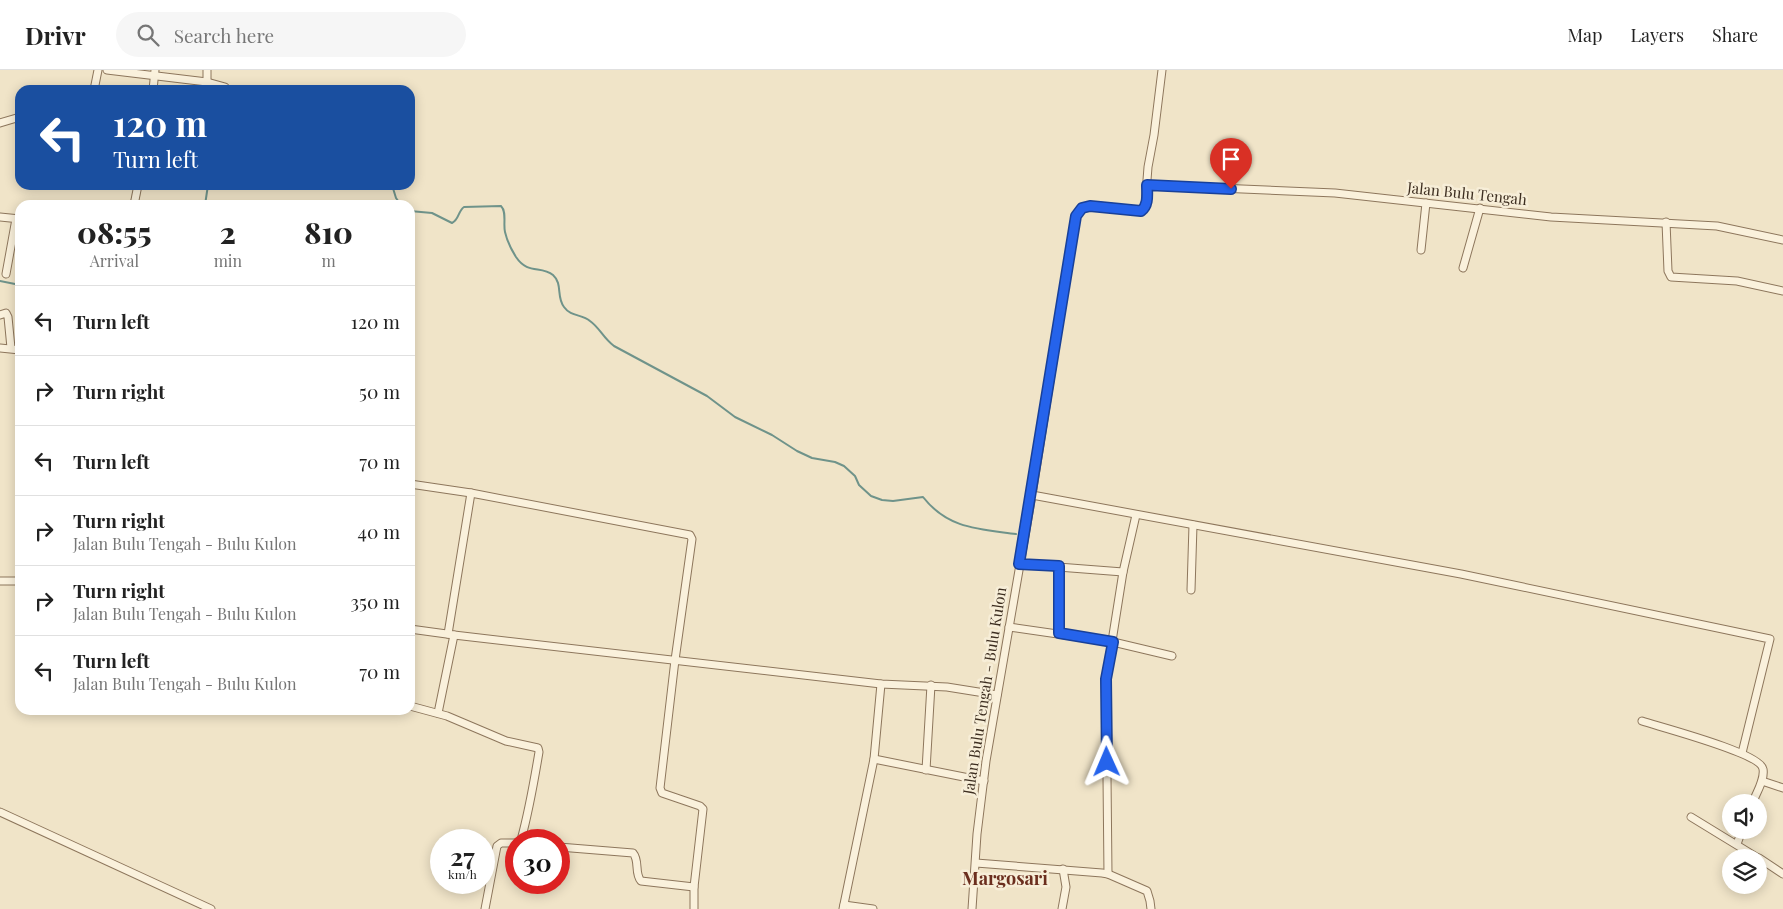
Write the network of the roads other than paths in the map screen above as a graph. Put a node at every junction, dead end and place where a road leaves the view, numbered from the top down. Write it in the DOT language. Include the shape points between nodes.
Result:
graph roads {
  1 [pos="98,70"];
  2 [pos="107,70"];
  3 [pos="207,70"];
  4 [pos="155,73"];
  5 [pos="1162,73"];
  6 [pos="208,82"];
  7 [pos="95,85"];
  8 [pos="218,85"];
  9 [pos="15,118"];
  10 [pos="0,122"];
  11 [pos="1147,185"];
  12 [pos="1426,203"];
  13 [pos="1480,208"];
  14 [pos="0,217"];
  15 [pos="15,219"];
  16 [pos="1666,222"];
  17 [pos="15,233"];
  18 [pos="1783,240"];
  19 [pos="1421,250"];
  20 [pos="1463,268"];
  21 [pos="6,274"];
  22 [pos="1783,291"];
  23 [pos="0,316"];
  24 [pos="0,348"];
  25 [pos="11,348"];
  26 [pos="15,349"];
  27 [pos="415,485"];
  28 [pos="471,493"];
  29 [pos="1032,495"];
  30 [pos="1136,515"];
  31 [pos="1193,525"];
  32 [pos="1019,564"];
  33 [pos="1059,566"];
  34 [pos="1123,572"];
  35 [pos="0,580"];
  36 [pos="15,581"];
  37 [pos="1191,590"];
  38 [pos="1009,627"];
  39 [pos="415,630"];
  40 [pos="1059,633"];
  41 [pos="451,635"];
  42 [pos="1113,642"];
  43 [pos="1172,656"];
  44 [pos="674,660"];
  45 [pos="881,684"];
  46 [pos="931,686"];
  47 [pos="997,695"];
  48 [pos="415,707"];
  49 [pos="438,713"];
  50 [pos="1642,721"];
  51 [pos="1742,753"];
  52 [pos="874,759"];
  53 [pos="926,770"];
  54 [pos="984,781"];
  55 [pos="1762,781"];
  56 [pos="1783,788"];
  57 [pos="1756,794"];
  58 [pos="0,812"];
  59 [pos="1691,817"];
  60 [pos="524,829"];
  61 [pos="1739,839"];
  62 [pos="505,843"];
  63 [pos="1737,844"];
  64 [pos="570,848"];
  65 [pos="1744,849"];
  66 [pos="976,863"];
  67 [pos="1767,864"];
  68 [pos="1063,869"];
  69 [pos="1108,874"];
  70 [pos="1783,874"];
  71 [pos="694,887"];
  72 [pos="844,907"];
  73 [pos="211,909"];
  74 [pos="485,909"];
  75 [pos="694,909"];
  76 [pos="873,909"];
  77 [pos="972,909"];
  78 [pos="1062,909"];
  79 [pos="1151,909"];
  1 -- 7 [label="street"];
  2 -- 4 [label="street"];
  3 -- 6 [label="street"];
  4 -- 6 [label="street"];
  5 -- 11 [label="street, Jalan Bulu Tengah - Bulu Kulon"];
  6 -- 8 [label="street"];
  9 -- 10 [label="street"];
  11 -- 12 [label="street, Jalan Bulu Tengah" via="1335,193"];
  11 -- 29 [label="street, Jalan Bulu Tengah - Bulu Kulon" via="1147,202 1141,211 1090,206 1082,208 1076,216"];
  12 -- 13 [label="street, Jalan Bulu Tengah"];
  12 -- 19 [label="street"];
  13 -- 16 [label="street, Jalan Bulu Tengah" via="1551,217"];
  13 -- 20 [label="street"];
  14 -- 15 [label="street"];
  16 -- 18 [label="street, Jalan Bulu Tengah" via="1717,226"];
  16 -- 22 [label="street" via="1668,271 1672,276 1737,281"];
  17 -- 21 [label="street"];
  23 -- 25 [label="street" via="8,316"];
  24 -- 25 [label="street"];
  25 -- 26 [label="street"];
  27 -- 28 [label="street"];
  28 -- 41 [label="street"];
  28 -- 44 [label="street" via="690,535"];
  29 -- 30 [label="street"];
  29 -- 32 [label="street, Jalan Bulu Tengah - Bulu Kulon"];
  30 -- 31 [label="street"];
  30 -- 34 [label="street"];
  31 -- 37 [label="street"];
  31 -- 51 [label="street" via="1461,574 1770,640"];
  32 -- 33 [label="street"];
  32 -- 38 [label="street, Jalan Bulu Tengah - Bulu Kulon"];
  33 -- 34 [label="street"];
  33 -- 40 [label="street"];
  34 -- 42 [label="street"];
  35 -- 36 [label="street"];
  38 -- 40 [label="street"];
  38 -- 47 [label="street, Jalan Bulu Tengah - Bulu Kulon"];
  39 -- 41 [label="street"];
  40 -- 42 [label="street"];
  41 -- 44 [label="street"];
  41 -- 49 [label="street"];
  42 -- 43 [label="street"];
  42 -- 69 [label="street" via="1106,679"];
  44 -- 45 [label="street"];
  44 -- 71 [label="street" via="660,790 662,794 703,808"];
  45 -- 46 [label="street"];
  45 -- 52 [label="street"];
  46 -- 47 [label="street"];
  46 -- 53 [label="street"];
  47 -- 54 [label="street, Jalan Bulu Tengah - Bulu Kulon"];
  48 -- 49 [label="street"];
  49 -- 60 [label="street" via="506,741 538,748"];
  50 -- 51 [label="street"];
  51 -- 55 [label="street" via="1761,764"];
  52 -- 53 [label="street"];
  52 -- 72 [label="street"];
  53 -- 54 [label="street"];
  54 -- 66 [label="street, Jalan Bulu Tengah - Bulu Kulon"];
  55 -- 56 [label="street"];
  55 -- 57 [label="street"];
  58 -- 73 [label="street"];
  59 -- 63 [label="street"];
  61 -- 63 [label="street"];
  62 -- 74 [label="street" via="498,846"];
  63 -- 65 [label="street"];
  64 -- 71 [label="street" via="632,853 637,858 637,875 641,881"];
  66 -- 68 [label="street"];
  66 -- 77 [label="street, Jalan Bulu Tengah - Bulu Kulon"];
  67 -- 70 [label="street"];
  68 -- 69 [label="street"];
  68 -- 78 [label="street" via="1066,886"];
  69 -- 79 [label="street" via="1144,889 1149,895"];
  71 -- 75 [label="street"];
  72 -- 76 [label="street"];
}
